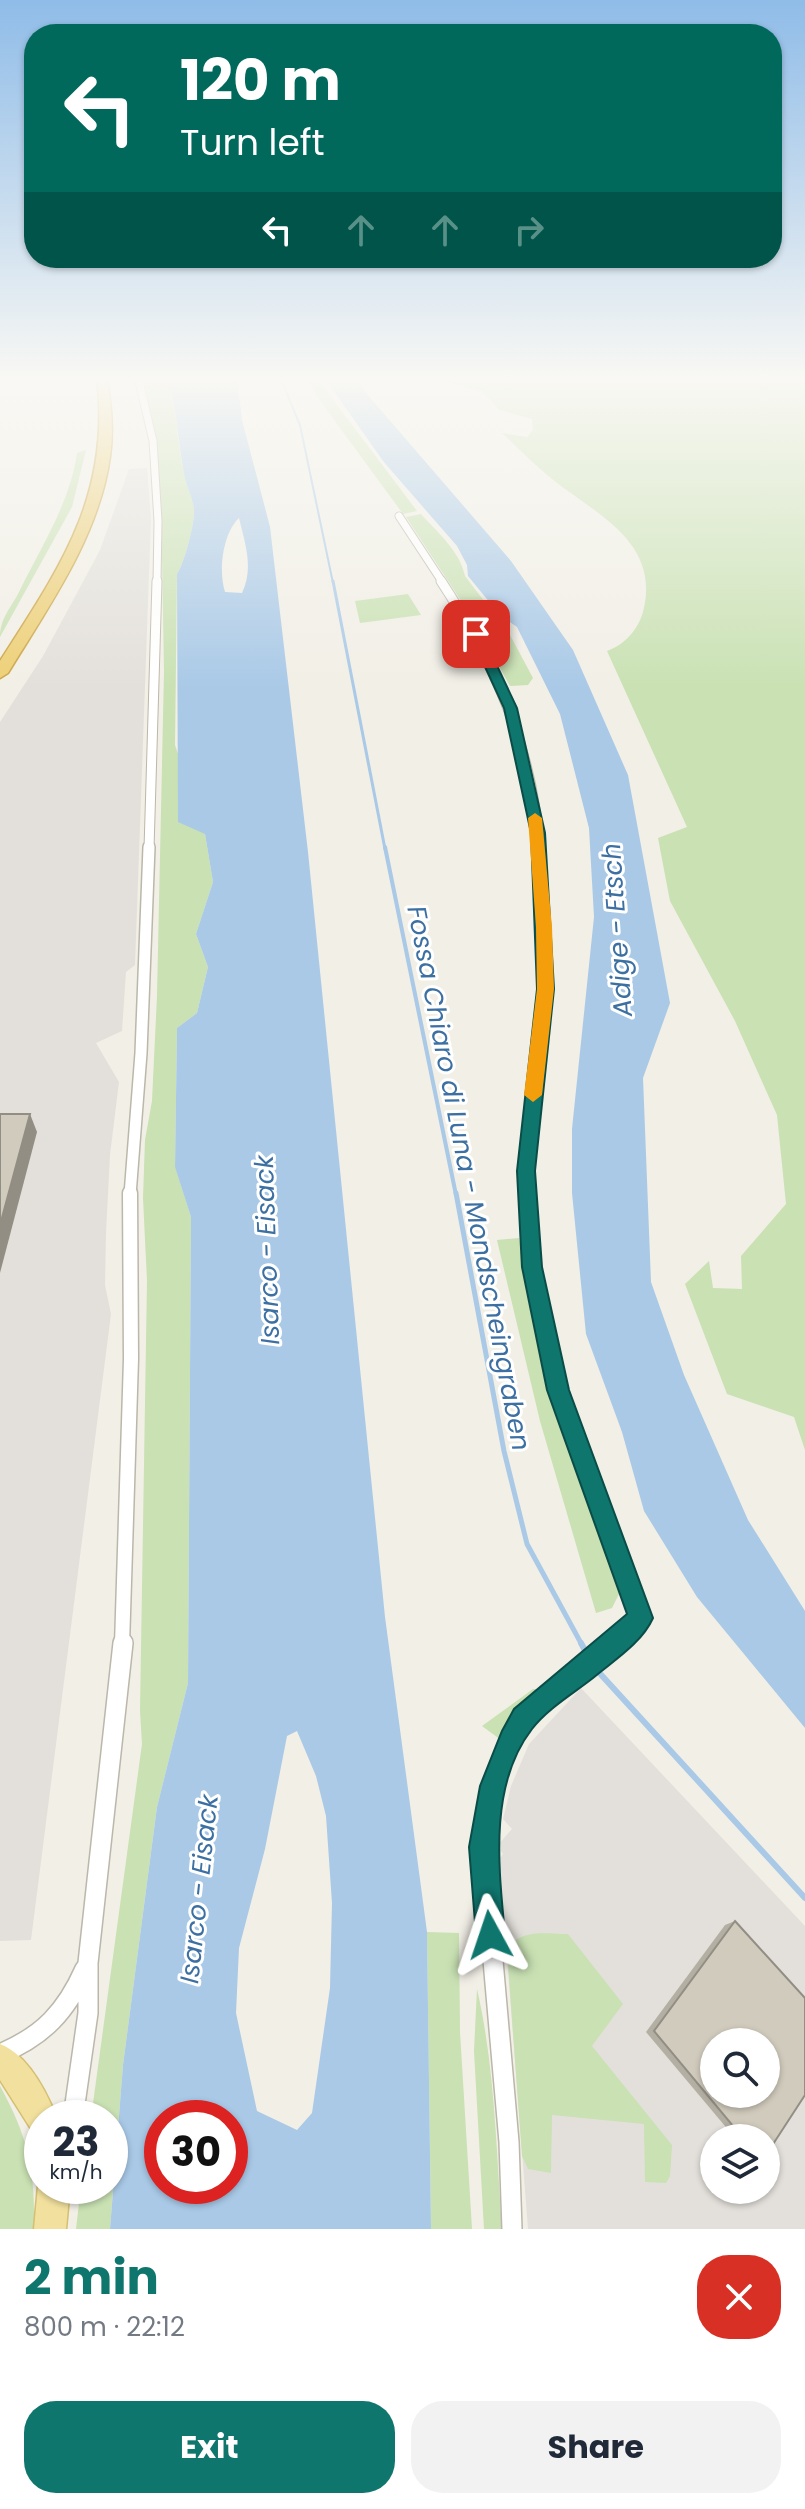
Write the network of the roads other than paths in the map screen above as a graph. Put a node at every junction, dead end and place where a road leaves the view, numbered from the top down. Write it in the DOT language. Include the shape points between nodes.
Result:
graph roads {
  1 [pos="87,481"];
  2 [pos="99,481"];
  3 [pos="156,481"];
  4 [pos="399,516"];
  5 [pos="0,652"];
  6 [pos="0,673"];
  7 [pos="88,1963"];
  8 [pos="0,2056"];
  9 [pos="32,2100"];
  10 [pos="76,2100"];
  11 [pos="52,2204"];
  12 [pos="50,2229"];
  13 [pos="512,2229"];
  1 -- 5 [label="highway" via="60,553"];
  2 -- 6 [label="highway" via="71,554"];
  3 -- 7 [label="street" via="155,690 130,1200 122,1660"];
  4 -- 13 [label="street" via="476,634 510,708 527,774 538,833 546,989 526,1171 532,1267 558,1390 640,1618 523,1718 493,1786 483,1847"];
  7 -- 8 [label="street" via="70,2004 51,2027"];
  7 -- 10 [label="street" via="88,2013"];
  8 -- 9 [label="main road"];
  11 -- 12 [label="main road"];
}
